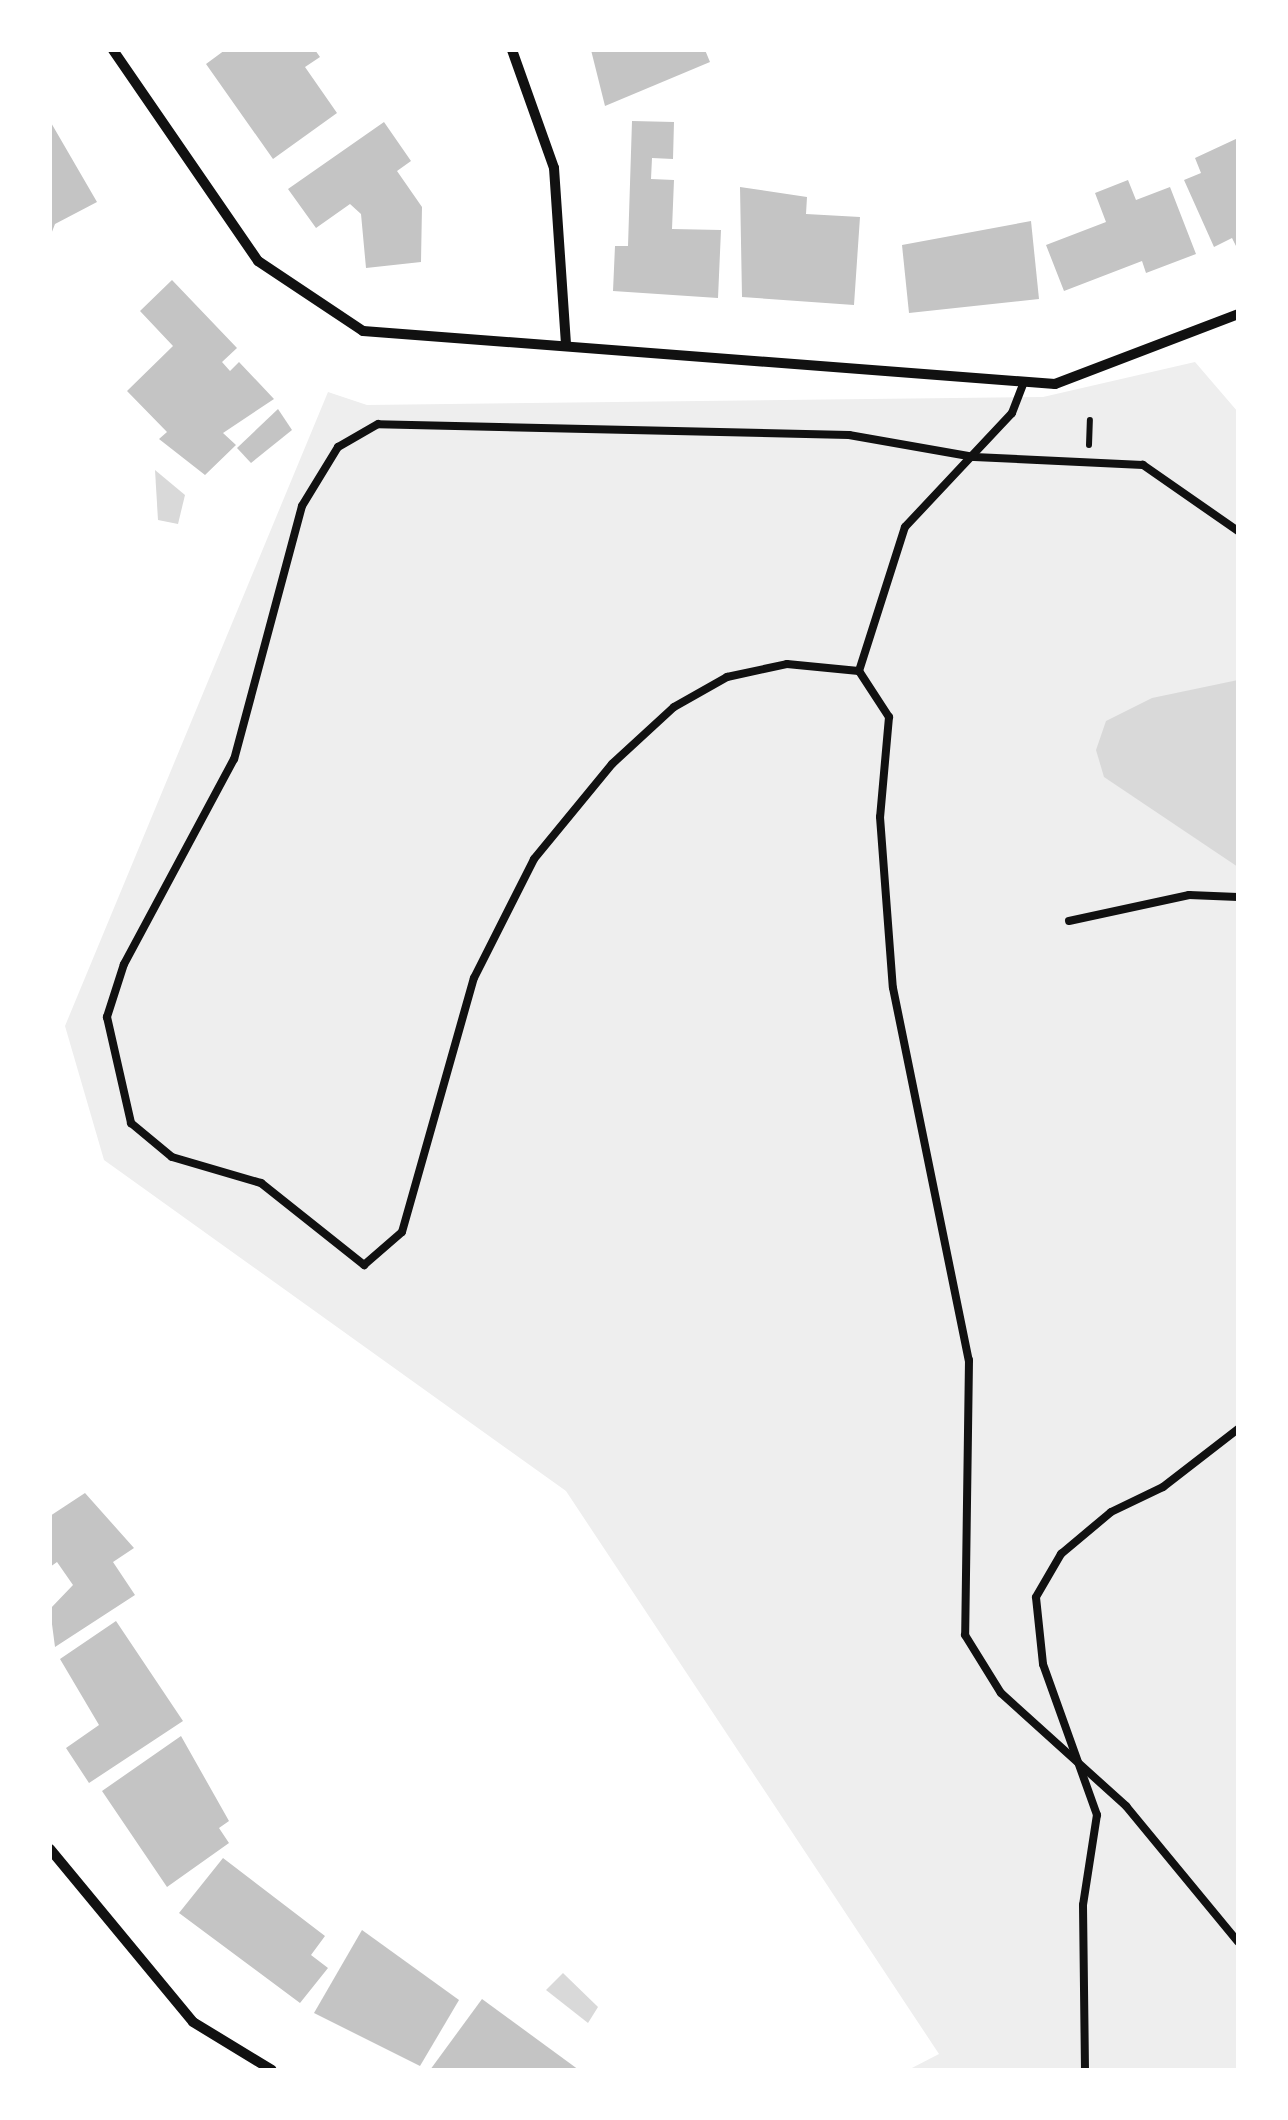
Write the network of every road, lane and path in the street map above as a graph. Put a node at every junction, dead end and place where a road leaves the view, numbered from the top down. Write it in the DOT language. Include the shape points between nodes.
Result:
graph roads {
  1 [pos="114,50"];
  2 [pos="512,50"];
  3 [pos="1238,314"];
  4 [pos="566,345"];
  5 [pos="1024,382"];
  6 [pos="974,457"];
  7 [pos="1238,531"];
  8 [pos="859,671"];
  9 [pos="1238,897"];
  10 [pos="1069,921"];
  11 [pos="1238,1429"];
  12 [pos="1089,1776"];
  13 [pos="50,1850"];
  14 [pos="1238,1942"];
  15 [pos="272,2070"];
  16 [pos="1085,2070"];
  1 -- 4 [label="street" via="258,260 363,330"];
  2 -- 4 [label="street" via="548,135"];
  3 -- 5 [label="street" via="1055,384"];
  4 -- 5 [label="street"];
  5 -- 6 [label="lane" via="1012,413"];
  6 -- 7 [label="lane" via="1143,465"];
  6 -- 8 [label="lane" via="905,527"];
  6 -- 8 [label="lane" via="849,435 446,424 378,424 338,447 302,506 234,760 124,964 107,1017 131,1123 172,1157 262,1184 342,1255 364,1265 388,1253 402,1232 474,978 534,860 612,764 687,699 727,676 788,664"];
  8 -- 12 [label="lane" via="889,717 880,816 893,988 969,1360 966,1635 1001,1693"];
  9 -- 10 [label="lane" via="1190,895"];
  11 -- 12 [label="lane" via="1163,1487 1111,1512 1061,1554 1036,1598 1043,1664"];
  12 -- 14 [label="lane" via="1126,1806"];
  12 -- 16 [label="lane" via="1097,1815 1084,1905"];
  13 -- 15 [label="street" via="193,2022"];
}
